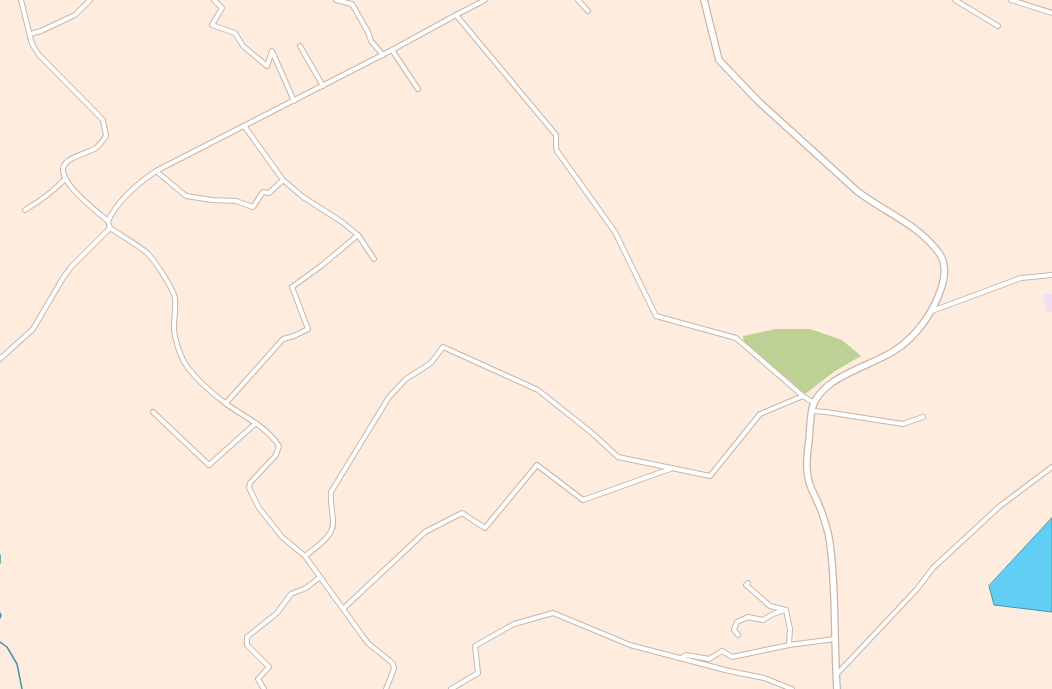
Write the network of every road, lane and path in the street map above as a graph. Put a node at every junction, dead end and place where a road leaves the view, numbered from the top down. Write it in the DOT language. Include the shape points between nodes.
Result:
graph roads {
  1 [pos="21,0"];
  2 [pos="90,0"];
  3 [pos="214,0"];
  4 [pos="336,0"];
  5 [pos="485,0"];
  6 [pos="578,0"];
  7 [pos="704,0"];
  8 [pos="955,0"];
  9 [pos="1010,0"];
  10 [pos="588,11"];
  11 [pos="1052,13"];
  12 [pos="456,15"];
  13 [pos="998,26"];
  14 [pos="30,34"];
  15 [pos="300,46"];
  16 [pos="392,50"];
  17 [pos="382,55"];
  18 [pos="323,86"];
  19 [pos="418,89"];
  20 [pos="294,101"];
  21 [pos="245,127"];
  22 [pos="156,171"];
  23 [pos="65,179"];
  24 [pos="283,180"];
  25 [pos="25,210"];
  26 [pos="108,221"];
  27 [pos="110,228"];
  28 [pos="358,235"];
  29 [pos="374,260"];
  30 [pos="1052,275"];
  31 [pos="932,311"];
  32 [pos="0,359"];
  33 [pos="803,396"];
  34 [pos="226,403"];
  35 [pos="814,403"];
  36 [pos="812,411"];
  37 [pos="153,412"];
  38 [pos="923,417"];
  39 [pos="256,423"];
  40 [pos="1052,467"];
  41 [pos="672,468"];
  42 [pos="305,556"];
  43 [pos="320,577"];
  44 [pos="748,582"];
  45 [pos="344,608"];
  46 [pos="786,610"];
  47 [pos="738,635"];
  48 [pos="835,640"];
  49 [pos="789,645"];
  50 [pos="681,658"];
  51 [pos="836,676"];
  52 [pos="264,689"];
  53 [pos="386,689"];
  54 [pos="451,689"];
  55 [pos="792,689"];
  56 [pos="837,689"];
  1 -- 14 [label="street"];
  2 -- 14 [label="street" via="75,15"];
  3 -- 20 [label="street" via="222,8 212,25 235,33 242,46 267,66 272,51"];
  4 -- 17 [label="street" via="352,4 371,41"];
  5 -- 12 [label="street"];
  6 -- 10 [label="street"];
  7 -- 31 [label="main road" via="719,60 758,101 857,191 869,201 906,222 940,255 944,278"];
  8 -- 13 [label="street"];
  9 -- 11 [label="street"];
  12 -- 16 [label="street"];
  12 -- 33 [label="street" via="556,135 557,151 615,232 656,316 736,338"];
  14 -- 23 [label="street" via="32,44 39,55 103,120 106,136 97,147 64,164"];
  15 -- 18 [label="street"];
  16 -- 17 [label="street"];
  16 -- 19 [label="street"];
  17 -- 18 [label="street"];
  18 -- 20 [label="street"];
  20 -- 21 [label="street"];
  21 -- 22 [label="street"];
  21 -- 24 [label="street"];
  22 -- 24 [label="street" via="186,196 236,200 253,207 263,192 269,193"];
  22 -- 26 [label="street" via="139,183 114,209"];
  23 -- 25 [label="street" via="43,200"];
  23 -- 26 [label="street" via="77,194"];
  24 -- 28 [label="street"];
  26 -- 27 [label="street"];
  27 -- 32 [label="street" via="71,267 33,329"];
  27 -- 34 [label="street" via="147,254 166,279 175,296 174,329 186,366 200,382"];
  28 -- 29 [label="street"];
  28 -- 34 [label="street" via="292,286 308,329 283,339"];
  30 -- 31 [label="street" via="1020,278"];
  31 -- 35 [label="main road" via="895,350 845,375 823,391"];
  33 -- 35 [label="street"];
  33 -- 41 [label="street" via="760,414 710,476"];
  34 -- 39 [label="street"];
  35 -- 36 [label="main road"];
  36 -- 38 [label="street" via="904,424"];
  36 -- 48 [label="main road" via="807,471 829,537"];
  37 -- 39 [label="street" via="209,465"];
  39 -- 42 [label="street" via="274,438 279,446 276,455 250,483 250,488 259,508 282,537"];
  40 -- 51 [label="street" via="1000,506 933,568"];
  41 -- 42 [label="street" via="618,457 538,390 443,347 431,363 406,379 389,397 331,492 332,530 328,537"];
  41 -- 45 [label="street" via="583,500 537,465 485,528 462,513 425,532"];
  42 -- 43 [label="street"];
  43 -- 45 [label="street"];
  43 -- 52 [label="street" via="306,588 291,594 278,613 247,637 247,645 269,667 258,679"];
  44 -- 46 [label="street" via="746,585 770,606"];
  45 -- 53 [label="street" via="370,644 393,664 394,669"];
  46 -- 47 [label="street" via="763,620 748,617 737,622 734,630"];
  46 -- 49 [label="street" via="790,629"];
  48 -- 49 [label="street"];
  48 -- 51 [label="main road"];
  49 -- 50 [label="street" via="732,657 722,651 709,659 686,655"];
  50 -- 54 [label="street" via="630,645 553,613 514,624 474,646 478,673"];
  50 -- 55 [label="street" via="764,678"];
  51 -- 56 [label="main road"];
}
